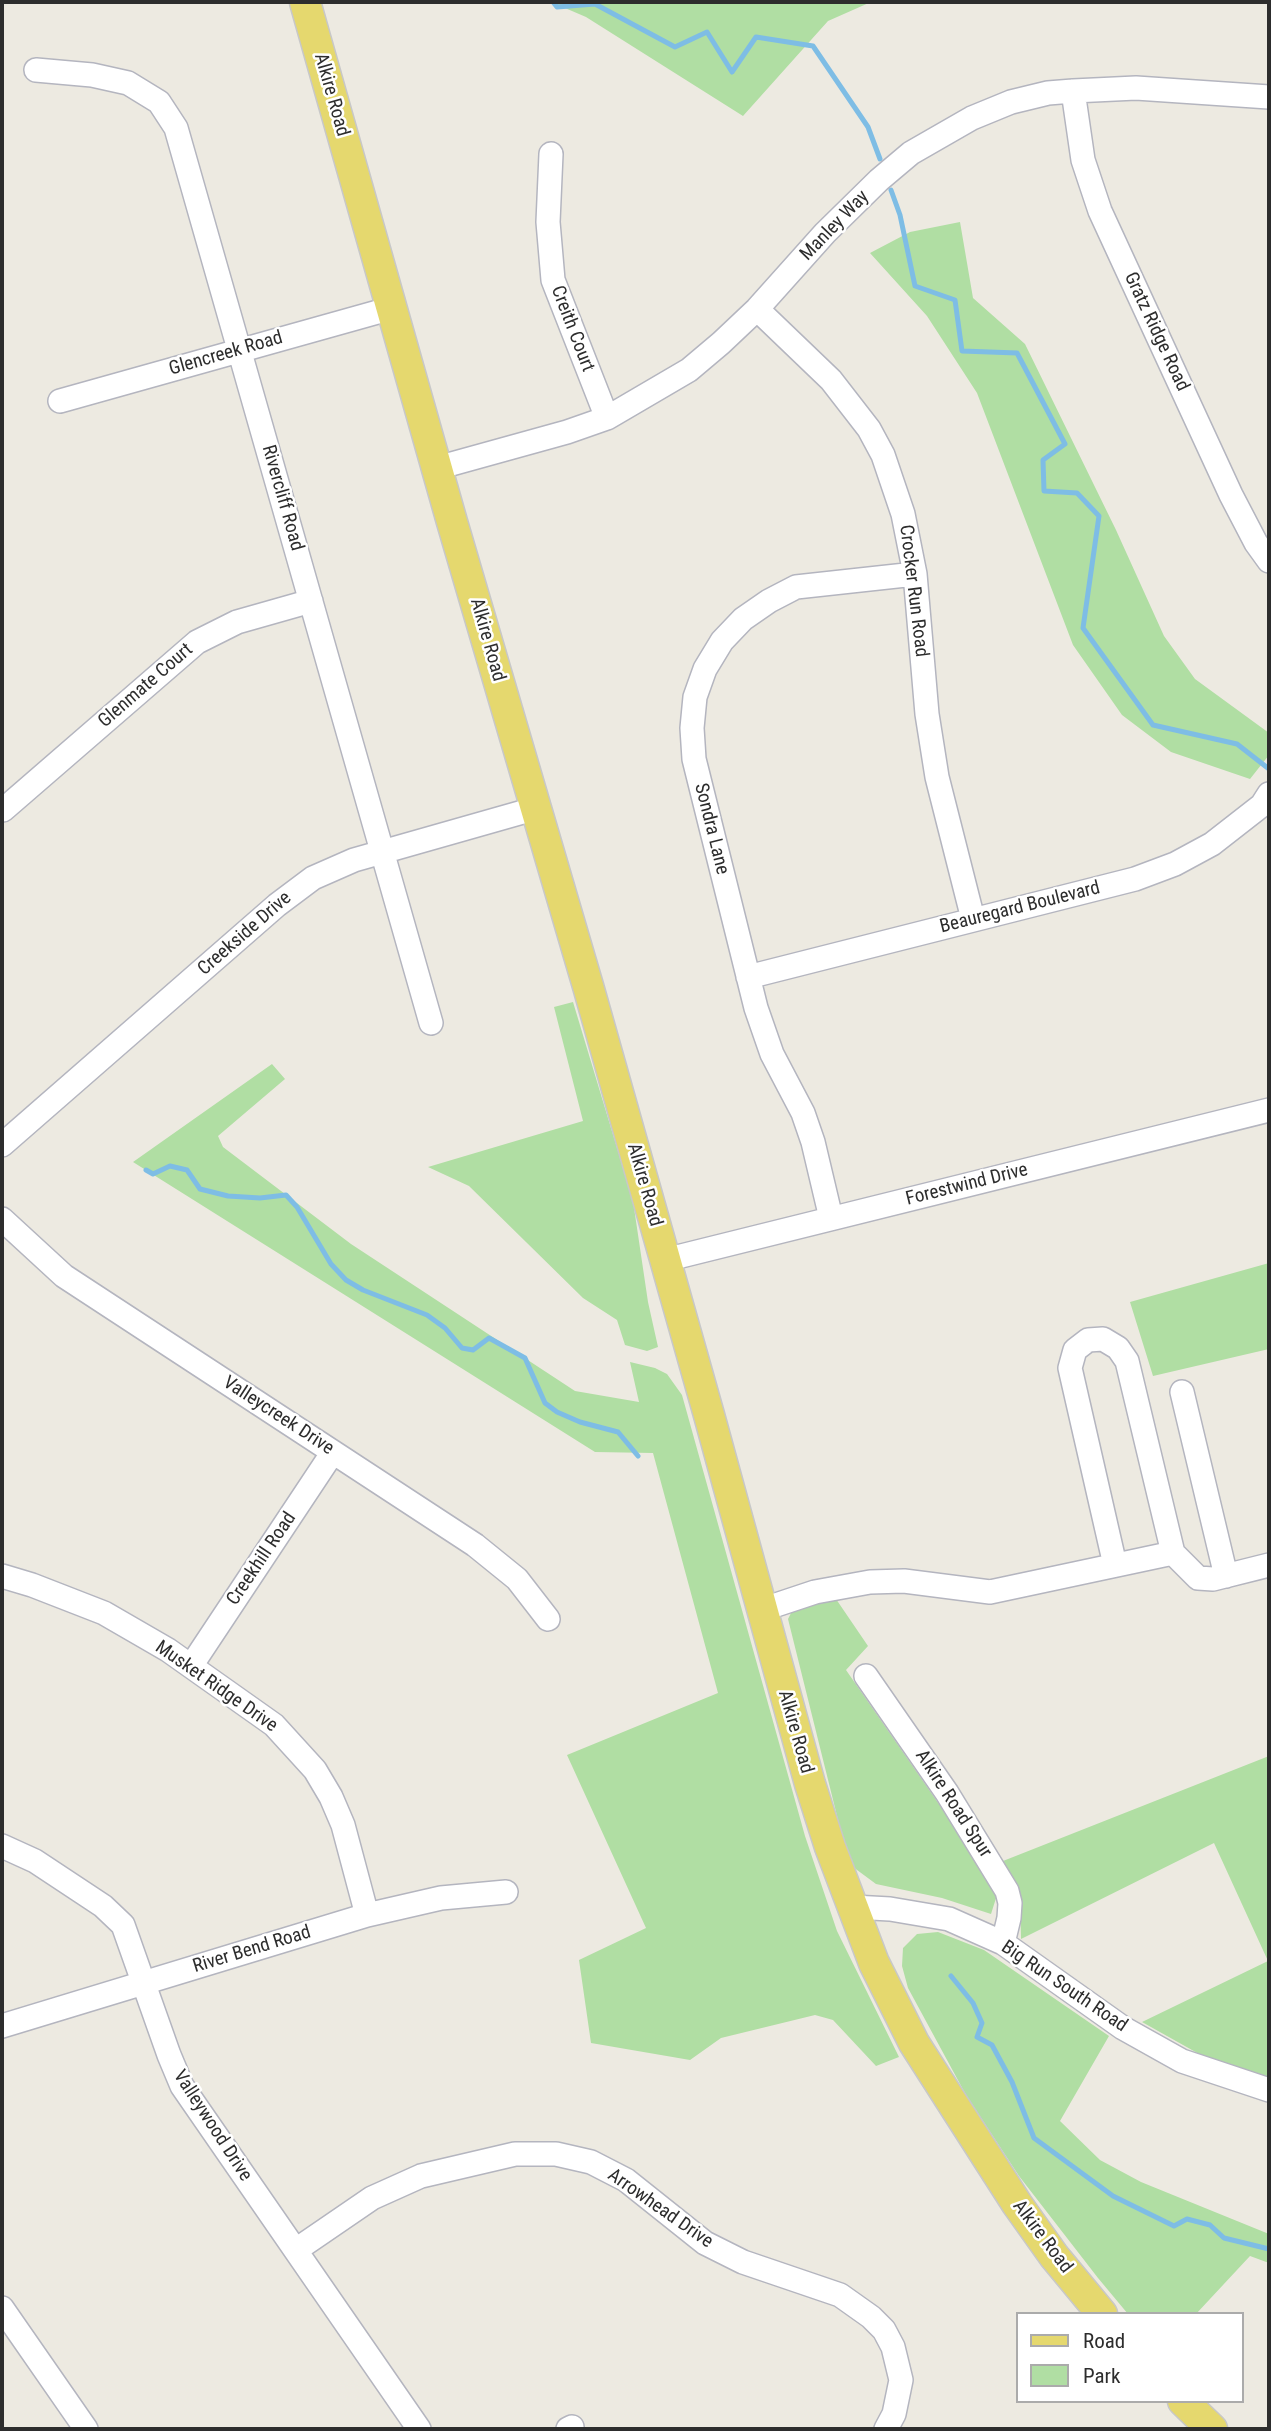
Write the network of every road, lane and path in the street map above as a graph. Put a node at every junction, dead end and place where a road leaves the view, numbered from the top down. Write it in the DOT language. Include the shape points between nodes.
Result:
graph roads {
  1 [pos="305,2"];
  2 [pos="36,70"];
  3 [pos="1073,91"];
  4 [pos="1269,97"];
  5 [pos="551,154"];
  6 [pos="392,308"];
  7 [pos="757,309"];
  8 [pos="241,350"];
  9 [pos="60,401"];
  10 [pos="607,418"];
  11 [pos="437,468"];
  12 [pos="1269,561"];
  13 [pos="915,574"];
  14 [pos="311,601"];
  15 [pos="1269,794"];
  16 [pos="537,808"];
  17 [pos="3,810"];
  18 [pos="381,853"];
  19 [pos="973,919"];
  20 [pos="748,976"];
  21 [pos="430,1023"];
  22 [pos="1269,1110"];
  23 [pos="2,1145"];
  24 [pos="831,1218"];
  25 [pos="2,1219"];
  26 [pos="665,1260"];
  27 [pos="1182,1392"];
  28 [pos="333,1452"];
  29 [pos="1173,1553"];
  30 [pos="1115,1565"];
  31 [pos="1269,1565"];
  32 [pos="2,1576"];
  33 [pos="1226,1576"];
  34 [pos="761,1610"];
  35 [pos="548,1619"];
  36 [pos="191,1666"];
  37 [pos="866,1676"];
  38 [pos="2,1846"];
  39 [pos="506,1892"];
  40 [pos="853,1907"];
  41 [pos="367,1915"];
  42 [pos="1003,1943"];
  43 [pos="142,1983"];
  44 [pos="2,2026"];
  45 [pos="1269,2090"];
  46 [pos="296,2250"];
  47 [pos="2,2308"];
  48 [pos="1100,2312"];
  49 [pos="1185,2403"];
  50 [pos="86,2429"];
  51 [pos="419,2429"];
  52 [pos="886,2429"];
  53 [pos="1212,2429"];
  1 -- 6 [label="main road, Alkire Road"];
  2 -- 8 [label="street, Rivercliff Road" via="128,83 159,103 176,128"];
  3 -- 4 [label="street, Manley Way" via="1136,88"];
  3 -- 7 [label="street, Manley Way" via="1011,102 911,153 825,233"];
  3 -- 12 [label="street, Gratz Ridge Road" via="1083,160 1100,211 1231,495"];
  5 -- 10 [label="street, Creith Court" via="548,222 553,280"];
  6 -- 8 [label="street, Glencreek Road"];
  6 -- 11 [label="main road, Alkire Road"];
  7 -- 10 [label="street, Manley Way" via="689,370"];
  7 -- 13 [label="street, Crocker Run Road" via="831,380 869,429 903,514"];
  8 -- 9 [label="street, Glencreek Road"];
  8 -- 14 [label="street, Rivercliff Road"];
  10 -- 11 [label="street, Manley Way"];
  11 -- 16 [label="main road, Alkire Road"];
  13 -- 19 [label="street, Crocker Run Road" via="937,778"];
  13 -- 20 [label="street, Sondra Lane" via="796,587 743,619 705,669 695,697 694,759"];
  14 -- 17 [label="street, Glenmate Court" via="237,622 197,642"];
  14 -- 18 [label="street, Rivercliff Road"];
  15 -- 19 [label="street, Beauregard Boulevard" via="1237,826 1175,864 1135,879"];
  16 -- 18 [label="street, Creekside Drive"];
  16 -- 26 [label="main road, Alkire Road"];
  18 -- 21 [label="street, Rivercliff Road"];
  18 -- 23 [label="street, Creekside Drive" via="326,871 302,886"];
  19 -- 20 [label="street, Beauregard Boulevard"];
  20 -- 24 [label="street, Sondra Lane" via="772,1054 810,1132"];
  22 -- 24 [label="street, Forestwind Drive"];
  24 -- 26 [label="street, Forestwind Drive"];
  25 -- 28 [label="street, Valleycreek Drive" via="64,1276"];
  26 -- 34 [label="main road, Alkire Road"];
  27 -- 33 [label="street"];
  28 -- 35 [label="street, Valleycreek Drive" via="475,1545 517,1579"];
  28 -- 36 [label="street, Creekhill Road"];
  29 -- 30 [label="street"];
  29 -- 30 [label="street" via="1127,1361 1118,1348 1103,1339 1088,1340 1075,1350 1070,1368"];
  29 -- 33 [label="street" via="1198,1578"];
  30 -- 34 [label="street" via="990,1592 904,1581 870,1582 815,1592"];
  31 -- 33 [label="street"];
  32 -- 36 [label="street, Musket Ridge Drive" via="104,1613"];
  34 -- 40 [label="main road, Alkire Road" via="810,1784"];
  36 -- 41 [label="street, Musket Ridge Drive" via="274,1725 315,1770 343,1825"];
  37 -- 42 [label="street, Alkire Road Spur" via="947,1793 1007,1891 1009,1918"];
  38 -- 43 [label="street, Valleywood Drive" via="103,1906 123,1925"];
  39 -- 41 [label="street, River Bend Road" via="441,1898"];
  40 -- 42 [label="street, Big Run South Road" via="949,1919"];
  40 -- 48 [label="main road, Alkire Road" via="874,1963 914,2043 1017,2204"];
  41 -- 43 [label="street, River Bend Road"];
  42 -- 45 [label="street, Big Run South Road" via="1123,2028 1182,2061"];
  43 -- 44 [label="street, River Bend Road"];
  43 -- 46 [label="street, Valleywood Drive" via="182,2086"];
  46 -- 51 [label="street, Valleywood Drive"];
  46 -- 52 [label="street, Arrowhead Drive" via="372,2198 421,2176 515,2154 556,2154 591,2162 626,2180 705,2243 743,2262 849,2300 871,2316 893,2347 901,2380"];
  47 -- 50 [label="street"];
  49 -- 53 [label="main road"];
}
